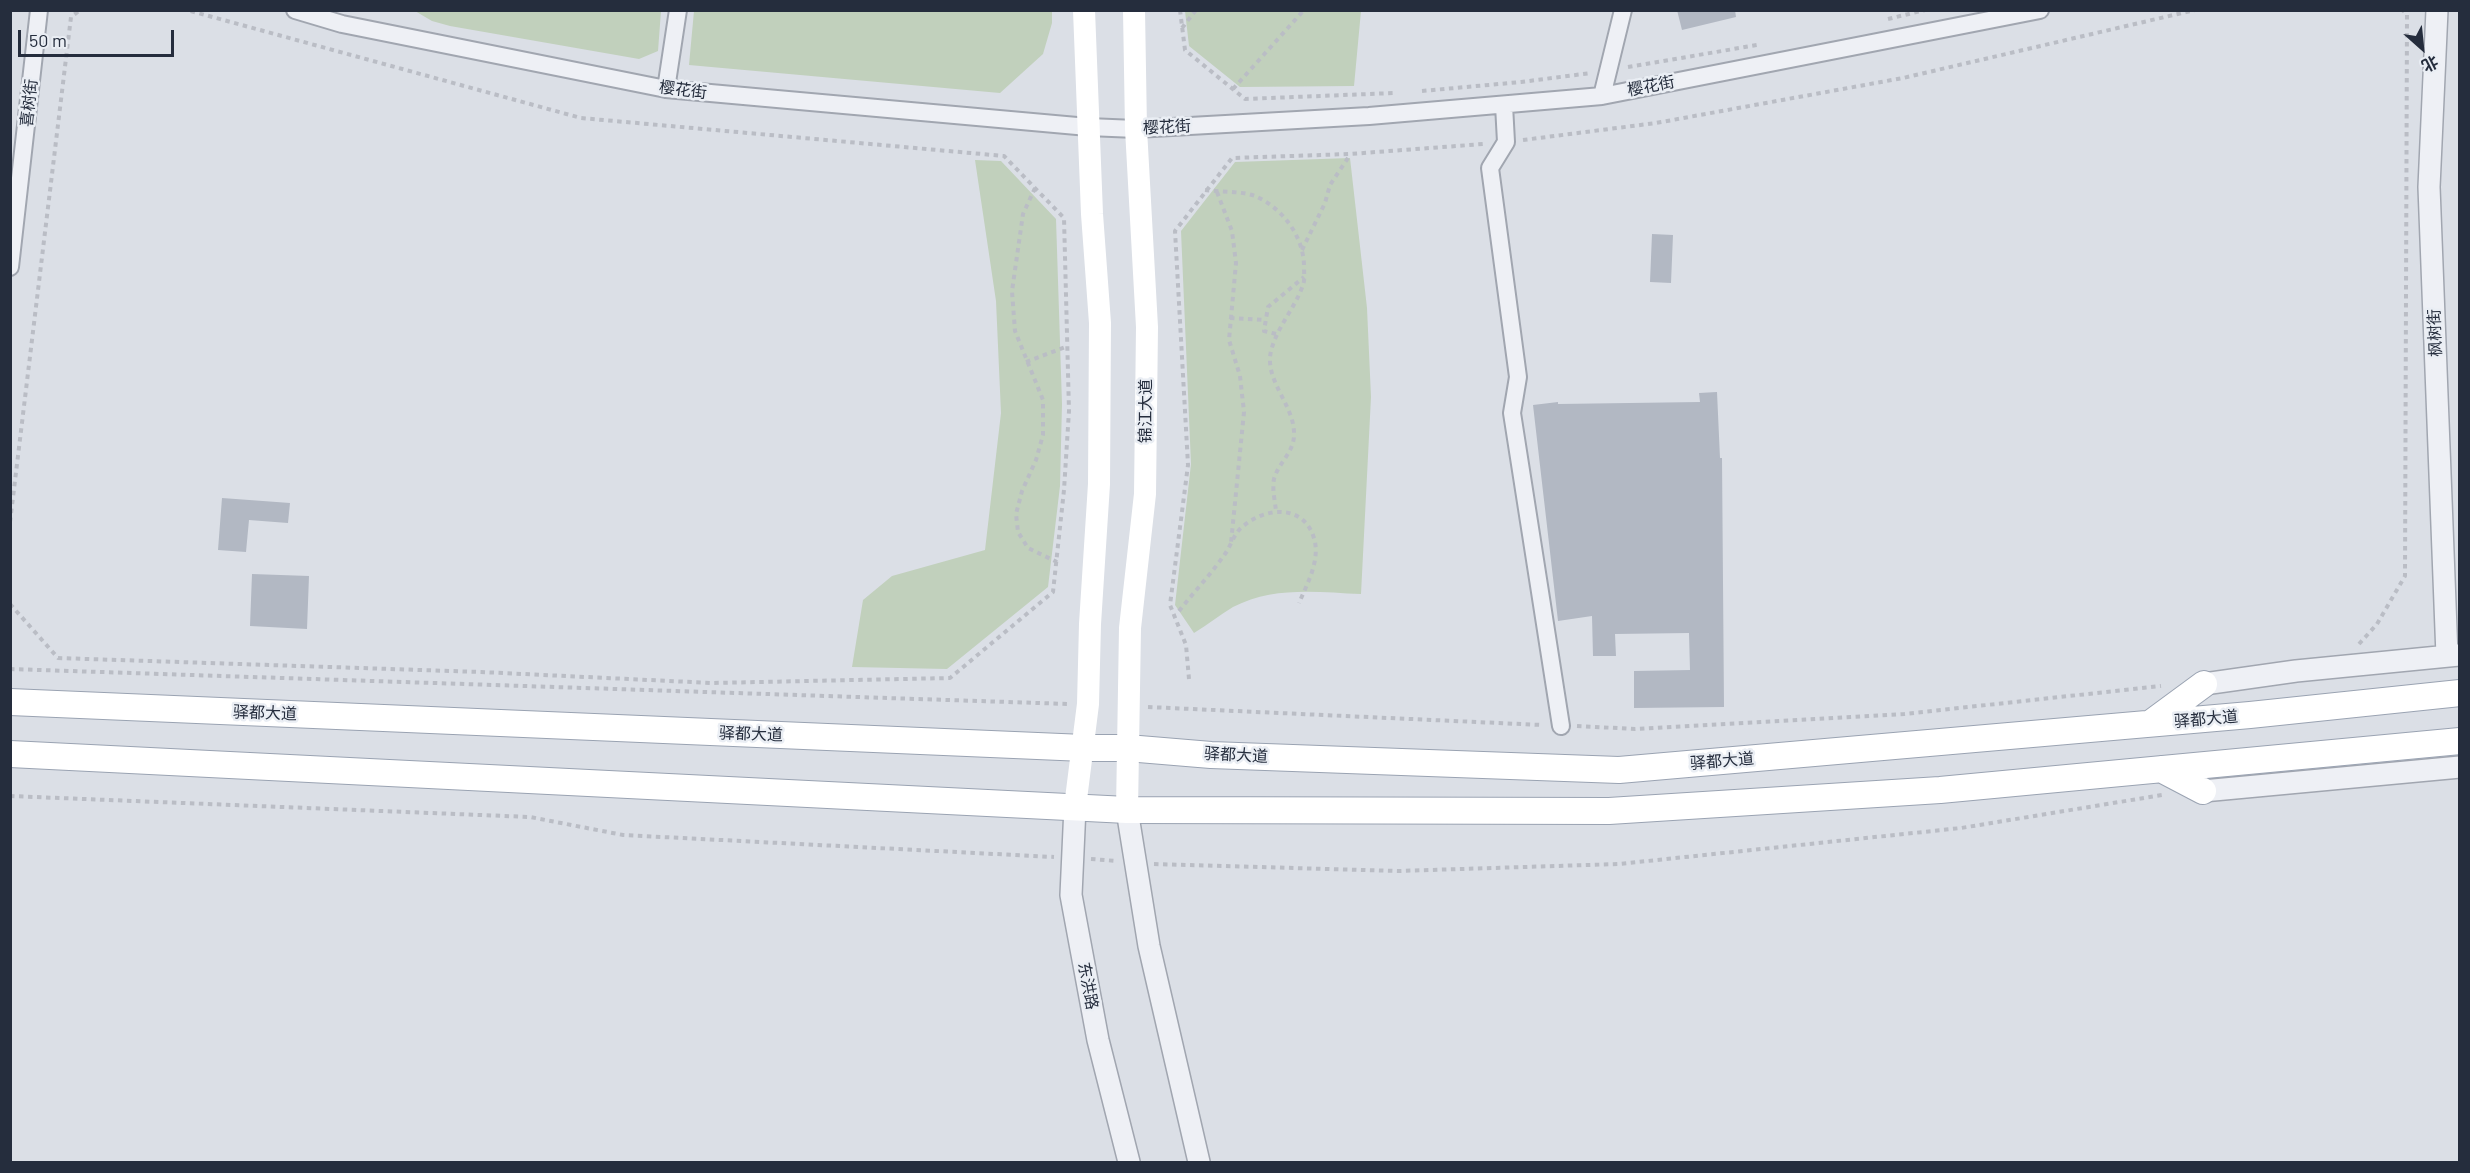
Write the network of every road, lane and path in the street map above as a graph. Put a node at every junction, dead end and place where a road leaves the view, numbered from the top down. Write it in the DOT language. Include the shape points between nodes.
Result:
graph roads {
  1 [pos="39,10"];
  2 [pos="80,10"];
  3 [pos="187,10"];
  4 [pos="295,10"];
  5 [pos="678,10"];
  6 [pos="1084,10"];
  7 [pos="1134,10"];
  8 [pos="1180,10"];
  9 [pos="1196,10"];
  10 [pos="1304,10"];
  11 [pos="1623,10"];
  12 [pos="1925,10"];
  13 [pos="2040,10"];
  14 [pos="2195,10"];
  15 [pos="2402,10"];
  16 [pos="2438,10"];
  17 [pos="343,17"];
  18 [pos="1882,20"];
  19 [pos="1182,28"];
  20 [pos="1765,43"];
  21 [pos="1608,70"];
  22 [pos="666,89"];
  23 [pos="1233,89"];
  24 [pos="1415,91"];
  25 [pos="1403,92"];
  26 [pos="1602,96"];
  27 [pos="1504,105"];
  28 [pos="1088,127"];
  29 [pos="1136,129"];
  30 [pos="1506,142"];
  31 [pos="1350,154"];
  32 [pos="1035,188"];
  33 [pos="1205,190"];
  34 [pos="1217,191"];
  35 [pos="1302,250"];
  36 [pos="10,267"];
  37 [pos="1304,277"];
  38 [pos="1230,318"];
  39 [pos="1266,320"];
  40 [pos="1276,334"];
  41 [pos="1068,346"];
  42 [pos="1026,362"];
  43 [pos="1276,511"];
  44 [pos="10,522"];
  45 [pos="1231,543"];
  46 [pos="1057,562"];
  47 [pos="1299,603"];
  48 [pos="10,604"];
  49 [pos="1179,611"];
  50 [pos="2352,652"];
  51 [pos="2453,656"];
  52 [pos="1189,679"];
  53 [pos="2204,684"];
  54 [pos="2460,693"];
  55 [pos="10,702"];
  56 [pos="2151,723"];
  57 [pos="1561,726"];
  58 [pos="2460,741"];
  59 [pos="1084,748"];
  60 [pos="1127,748"];
  61 [pos="10,754"];
  62 [pos="2460,767"];
  63 [pos="2161,769"];
  64 [pos="2203,791"];
  65 [pos="1075,807"];
  66 [pos="1127,810"];
  67 [pos="1130,1162"];
  68 [pos="1199,1162"];
  1 -- 36 [label="street, 喜树街"];
  2 -- 44 [label="path" via="71,17"];
  3 -- 32 [label="path" via="581,118 1004,156"];
  4 -- 17 [label="street, 樱花街"];
  5 -- 22 [label="street"];
  6 -- 28 [label="main road"];
  7 -- 29 [label="main road, 锦江大道"];
  8 -- 19 [label="path"];
  9 -- 19 [label="path"];
  10 -- 23 [label="path"];
  11 -- 21 [label="street"];
  12 -- 18 [label="path"];
  13 -- 26 [label="street, 樱花街"];
  14 -- 30 [label="path" via="1904,78 1656,123"];
  15 -- 50 [label="path" via="2407,14 2405,576 2377,624"];
  16 -- 51 [label="street, 枫树街" via="2429,188"];
  17 -- 22 [label="street, 樱花街"];
  19 -- 23 [label="path" via="1185,50"];
  20 -- 21 [label="path"];
  21 -- 24 [label="path"];
  21 -- 26 [label="street"];
  22 -- 28 [label="street, 樱花街"];
  23 -- 25 [label="path" via="1245,99"];
  26 -- 27 [label="street, 樱花街"];
  27 -- 29 [label="street, 樱花街"];
  27 -- 30 [label="street"];
  28 -- 29 [label="street, 樱花街"];
  28 -- 59 [label="main road" via="1100,322 1099,473"];
  29 -- 60 [label="main road, 锦江大道" via="1147,327 1145,494 1130,628"];
  30 -- 31 [label="path"];
  30 -- 57 [label="street" via="1490,168 1518,377 1512,413"];
  31 -- 33 [label="path" via="1232,158"];
  31 -- 35 [label="path" via="1330,185"];
  32 -- 41 [label="path" via="1064,218"];
  32 -- 42 [label="path" via="1023,214 1012,291 1016,331"];
  33 -- 34 [label="path"];
  33 -- 52 [label="path" via="1175,231 1188,465 1170,605 1186,645"];
  34 -- 35 [label="path" via="1253,195 1273,206 1288,221"];
  34 -- 38 [label="path" via="1232,231 1236,263"];
  35 -- 37 [label="path"];
  37 -- 39 [label="path" via="1268,307"];
  37 -- 40 [label="path" via="1304,284"];
  38 -- 39 [label="path"];
  38 -- 45 [label="path" via="1229,340 1240,376 1244,412"];
  39 -- 40 [label="path" via="1264,331"];
  40 -- 43 [label="path" via="1270,354 1273,376 1290,412 1295,434 1290,453 1274,478"];
  41 -- 42 [label="path"];
  41 -- 46 [label="path" via="1070,411"];
  42 -- 46 [label="path" via="1043,400 1043,435 1016,514 1018,532 1028,548"];
  43 -- 45 [label="path" via="1239,530"];
  43 -- 47 [label="path" via="1296,514 1308,526 1315,543 1314,569"];
  45 -- 49 [label="path"];
  46 -- 48 [label="path" via="1053,592 950,678 712,683 58,658"];
  51 -- 53 [label="street"];
  53 -- 56 [label="main road"];
  54 -- 56 [label="main road, 驿都大道"];
  55 -- 59 [label="main road, 驿都大道"];
  56 -- 60 [label="main road, 驿都大道" via="1619,770"];
  58 -- 63 [label="main road"];
  59 -- 60 [label="main road, 驿都大道"];
  59 -- 65 [label="main road"];
  60 -- 66 [label="main road, 锦江大道"];
  61 -- 65 [label="main road"];
  62 -- 64 [label="street"];
  63 -- 64 [label="main road"];
  63 -- 66 [label="main road" via="1940,790 1610,811"];
  65 -- 66 [label="main road"];
  65 -- 67 [label="street, 东洪路" via="1071,895 1098,1040"];
  66 -- 68 [label="street" via="1149,946"];
}
